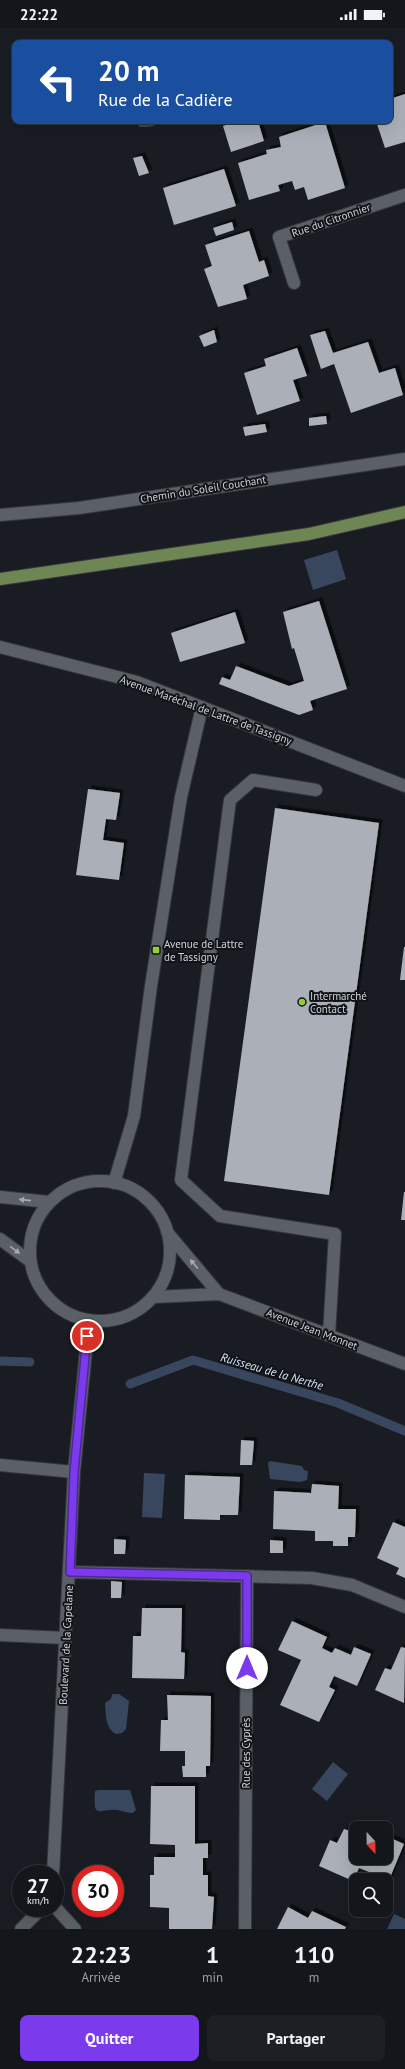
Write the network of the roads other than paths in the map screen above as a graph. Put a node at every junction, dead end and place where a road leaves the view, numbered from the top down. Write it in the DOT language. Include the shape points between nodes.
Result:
graph roads {
  1 [pos="405,195"];
  2 [pos="294,283"];
  3 [pos="405,459"];
  4 [pos="405,512"];
  5 [pos="0,515"];
  6 [pos="0,579"];
  7 [pos="2,648"];
  8 [pos="202,707"];
  9 [pos="405,786"];
  10 [pos="316,790"];
  11 [pos="114,1183"];
  12 [pos="0,1197"];
  13 [pos="49,1202"];
  14 [pos="167,1232"];
  15 [pos="0,1239"];
  16 [pos="30,1261"];
  17 [pos="219,1294"];
  18 [pos="153,1297"];
  19 [pos="89,1320"];
  20 [pos="329,1335"];
  21 [pos="405,1364"];
  22 [pos="0,1465"];
  23 [pos="74,1472"];
  24 [pos="70,1572"];
  25 [pos="247,1576"];
  26 [pos="405,1607"];
  27 [pos="0,1635"];
  28 [pos="65,1638"];
  29 [pos="53,1865"];
  30 [pos="33,1917"];
  31 [pos="64,1917"];
  32 [pos="21,1929"];
  33 [pos="75,1929"];
  34 [pos="245,1929"];
  1 -- 2 [label="street, Rue du Citronnier" via="279,238"];
  3 -- 5 [label="street, Chemin du Soleil Couchant" via="79,508"];
  4 -- 6 [label="main road" via="309,534"];
  7 -- 8 [label="street, Avenue Maréchal de Lattre de Tassigny" via="137,682"];
  8 -- 9 [label="street, Avenue Maréchal de Lattre de Tassigny"];
  8 -- 11 [label="street" via="180,804 151,986 134,1116"];
  10 -- 20 [label="street" via="253,780 230,800 181,1180 220,1216 334,1234"];
  11 -- 13 [label="street" via="90,1182 68,1188"];
  11 -- 14 [label="street" via="132,1189 147,1200 159,1214"];
  13 -- 12 [label="street, one-way"];
  13 -- 16 [label="street" via="37,1220 30,1240"];
  17 -- 14 [label="street, Avenue Jean Monnet, one-way"];
  14 -- 18 [label="street" via="170,1254 165,1277"];
  15 -- 16 [label="street, one-way"];
  16 -- 19 [label="street" via="36,1282 49,1300 68,1314"];
  17 -- 18 [label="street, Avenue Jean Monnet"];
  17 -- 20 [label="street, Avenue Jean Monnet"];
  18 -- 19 [label="street" via="134,1312 112,1320"];
  19 -- 23 [label="street, Boulevard de la Capelane"];
  20 -- 21 [label="street, Avenue Jean Monnet"];
  22 -- 23 [label="street"];
  23 -- 24 [label="street, Boulevard de la Capelane"];
  24 -- 25 [label="street"];
  24 -- 28 [label="street, Boulevard de la Capelane"];
  25 -- 26 [label="street" via="334,1581 352,1585"];
  25 -- 34 [label="street, Rue des Cyprès"];
  27 -- 28 [label="street"];
  28 -- 29 [label="street, Boulevard de la Capelane"];
  30 -- 32 [label="street"];
  31 -- 33 [label="street"];
}
